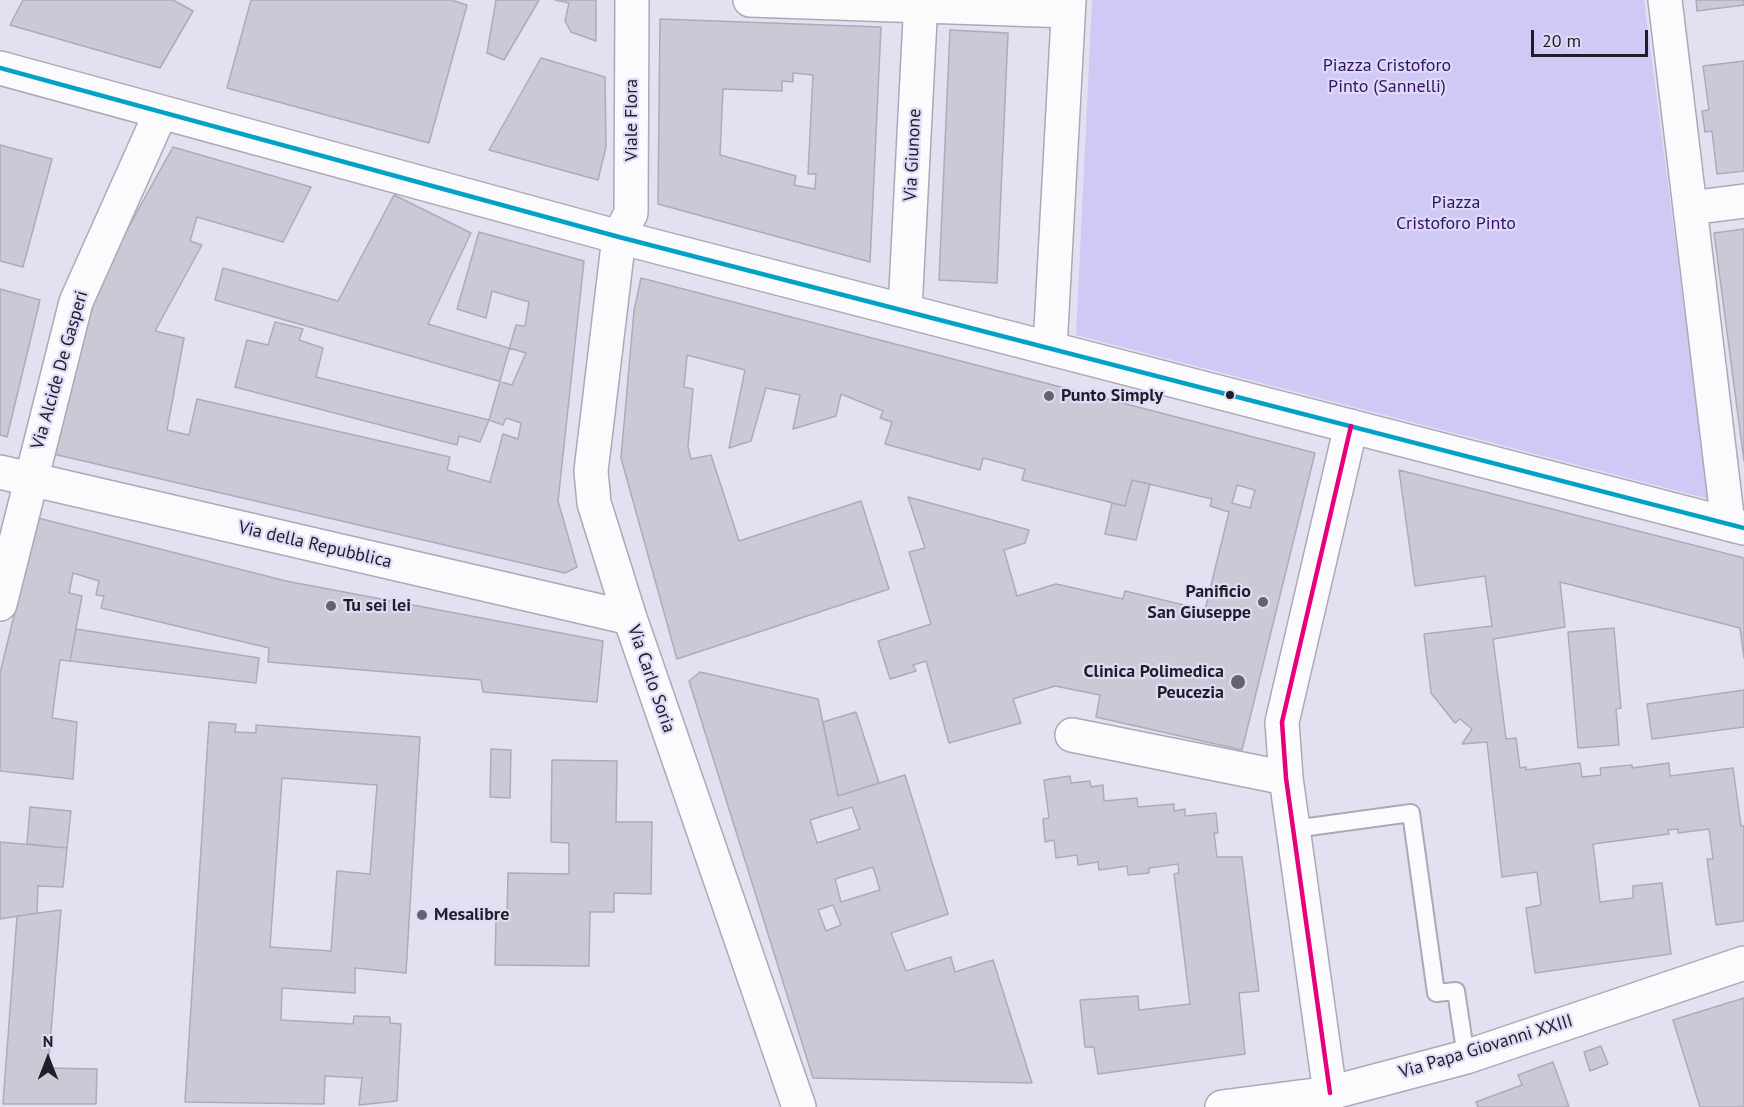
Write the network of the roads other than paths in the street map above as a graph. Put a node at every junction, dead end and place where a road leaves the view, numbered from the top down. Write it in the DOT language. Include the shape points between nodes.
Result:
graph roads {
  1 [pos="632,0"];
  2 [pos="750,0"];
  3 [pos="1665,0"];
  4 [pos="921,3"];
  5 [pos="1068,6"];
  6 [pos="0,68"];
  7 [pos="161,112"];
  8 [pos="1744,201"];
  9 [pos="1690,208"];
  10 [pos="619,237"];
  11 [pos="905,310"];
  12 [pos="1050,348"];
  13 [pos="1351,426"];
  14 [pos="15,476"];
  15 [pos="1736,526"];
  16 [pos="0,604"];
  17 [pos="630,618"];
  18 [pos="1072,735"];
  19 [pos="1286,778"];
  20 [pos="1294,829"];
  21 [pos="1744,963"];
  22 [pos="1466,1057"];
  23 [pos="1330,1093"];
  24 [pos="799,1107"];
  25 [pos="1222,1107"];
  1 -- 10 [label="street, Viale Flora" via="632,213"];
  2 -- 4 [label="street"];
  3 -- 9 [label="street"];
  4 -- 5 [label="street"];
  4 -- 11 [label="street, Via Giunone"];
  5 -- 12 [label="street"];
  6 -- 7 [label="street"];
  7 -- 10 [label="street"];
  7 -- 14 [label="street, Via Alcide De Gasperi" via="76,302"];
  8 -- 9 [label="street"];
  9 -- 15 [label="street"];
  10 -- 11 [label="street"];
  10 -- 17 [label="street, Via Carlo Soria" via="591,471 594,503"];
  11 -- 12 [label="street"];
  12 -- 13 [label="street"];
  13 -- 15 [label="street"];
  13 -- 19 [label="street" via="1281,722"];
  14 -- 16 [label="street, Via Alcide De Gasperi"];
  14 -- 17 [label="street, Via della Repubblica"];
  17 -- 24 [label="street, Via Carlo Soria"];
  18 -- 19 [label="street"];
  19 -- 20 [label="street"];
  20 -- 22 [label="lane" via="1411,813 1436,993 1456,991"];
  20 -- 23 [label="street"];
  21 -- 22 [label="street, Via Papa Giovanni XXIII"];
  22 -- 23 [label="street, Via Papa Giovanni XXIII"];
  23 -- 25 [label="street, Via Papa Giovanni XXIII"];
}
